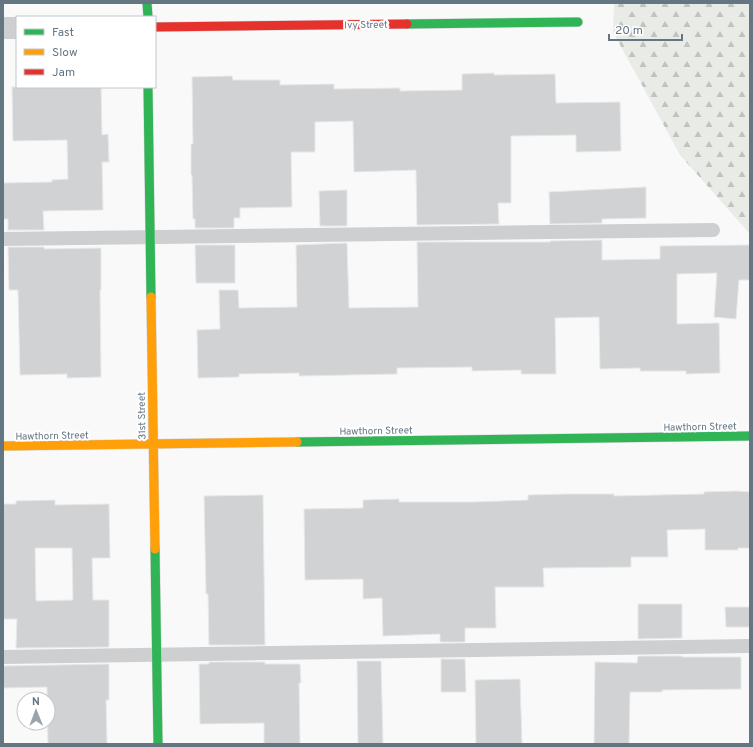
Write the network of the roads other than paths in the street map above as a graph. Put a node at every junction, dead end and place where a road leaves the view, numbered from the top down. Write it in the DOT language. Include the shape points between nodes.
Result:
graph roads {
  1 [pos="147,3"];
  2 [pos="148,16"];
  3 [pos="578,22"];
  4 [pos="156,27"];
  5 [pos="3,28"];
  6 [pos="16,28"];
  7 [pos="148,88"];
  8 [pos="713,230"];
  9 [pos="150,237"];
  10 [pos="3,238"];
  11 [pos="750,436"];
  12 [pos="153,444"];
  13 [pos="3,446"];
  14 [pos="750,646"];
  15 [pos="156,655"];
  16 [pos="3,656"];
  17 [pos="158,744"];
  1 -- 2 [label="street"];
  3 -- 4 [label="street, Ivy Street"];
  5 -- 6 [label="street"];
  7 -- 9 [label="street, 31st Street"];
  8 -- 9 [label="lane"];
  9 -- 10 [label="lane"];
  9 -- 12 [label="street, 31st Street"];
  11 -- 12 [label="street, Hawthorn Street"];
  12 -- 13 [label="street, Hawthorn Street"];
  12 -- 15 [label="street, 31st Street"];
  14 -- 15 [label="lane"];
  15 -- 16 [label="lane"];
  15 -- 17 [label="street, 31st Street"];
}
